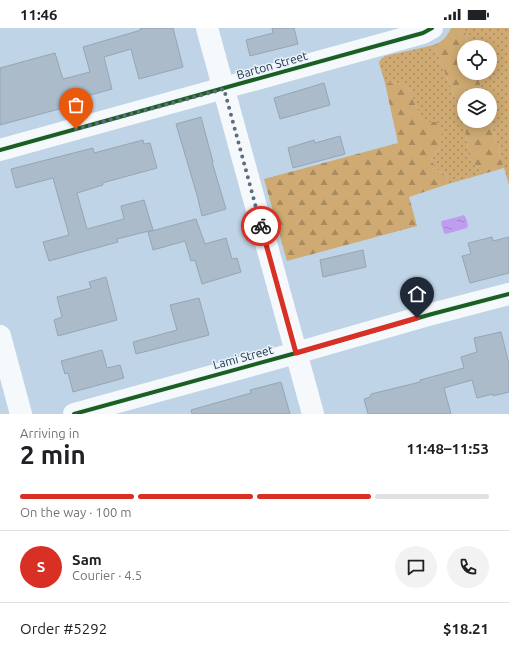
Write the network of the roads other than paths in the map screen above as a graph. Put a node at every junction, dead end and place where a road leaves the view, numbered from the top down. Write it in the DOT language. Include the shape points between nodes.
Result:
graph roads {
  1 [pos="207,28"];
  2 [pos="432,28"];
  3 [pos="224,89"];
  4 [pos="0,150"];
  5 [pos="509,294"];
  6 [pos="0,336"];
  7 [pos="296,353"];
  8 [pos="22,414"];
  9 [pos="74,414"];
  10 [pos="313,414"];
  1 -- 3 [label="street"];
  2 -- 3 [label="street, Barton Street" via="423,33"];
  3 -- 4 [label="street, Barton Street"];
  3 -- 7 [label="street"];
  5 -- 7 [label="street, Lami Street"];
  6 -- 8 [label="street"];
  7 -- 9 [label="street, Lami Street"];
  7 -- 10 [label="street"];
}
